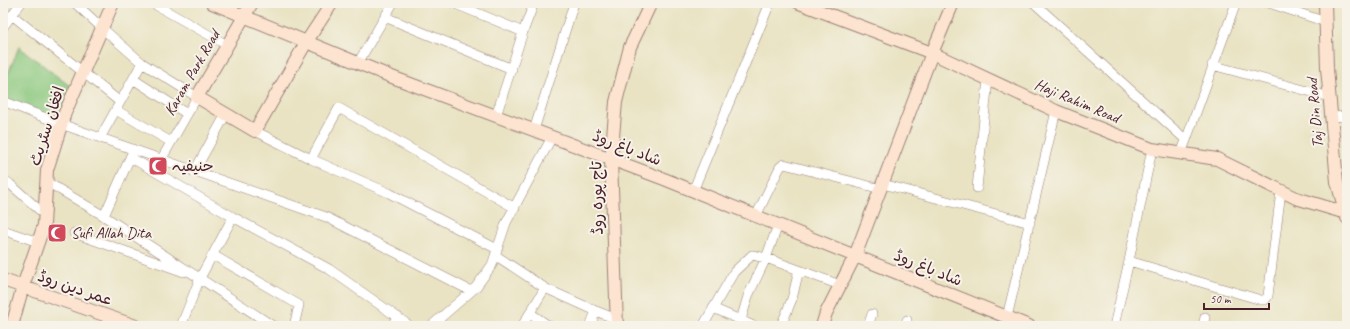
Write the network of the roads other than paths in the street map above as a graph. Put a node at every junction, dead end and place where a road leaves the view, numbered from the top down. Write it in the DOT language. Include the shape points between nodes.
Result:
graph roads {
  1 [pos="21,3"];
  2 [pos="76,3"];
  3 [pos="113,3"];
  4 [pos="152,3"];
  5 [pos="212,3"];
  6 [pos="252,3"];
  7 [pos="332,3"];
  8 [pos="393,3"];
  9 [pos="453,3"];
  10 [pos="534,3"];
  11 [pos="574,3"];
  12 [pos="651,3"];
  13 [pos="770,3"];
  14 [pos="799,3"];
  15 [pos="953,3"];
  16 [pos="1034,3"];
  17 [pos="1236,3"];
  18 [pos="1269,3"];
  19 [pos="1325,3"];
  20 [pos="12,14"];
  21 [pos="244,16"];
  22 [pos="385,17"];
  23 [pos="1326,22"];
  24 [pos="3,27"];
  25 [pos="102,28"];
  26 [pos="523,32"];
  27 [pos="307,41"];
  28 [pos="227,46"];
  29 [pos="932,53"];
  30 [pos="142,63"];
  31 [pos="358,63"];
  32 [pos="1212,65"];
  33 [pos="512,69"];
  34 [pos="83,72"];
  35 [pos="133,79"];
  36 [pos="988,79"];
  37 [pos="198,97"];
  38 [pos="1330,97"];
  39 [pos="3,101"];
  40 [pos="118,106"];
  41 [pos="1056,111"];
  42 [pos="188,114"];
  43 [pos="226,114"];
  44 [pos="496,116"];
  45 [pos="1347,116"];
  46 [pos="1332,117"];
  47 [pos="62,124"];
  48 [pos="534,130"];
  49 [pos="255,131"];
  50 [pos="100,138"];
  51 [pos="552,138"];
  52 [pos="1186,140"];
  53 [pos="171,142"];
  54 [pos="1152,149"];
  55 [pos="132,154"];
  56 [pos="1181,154"];
  57 [pos="312,159"];
  58 [pos="160,160"];
  59 [pos="611,160"];
  60 [pos="194,172"];
  61 [pos="3,179"];
  62 [pos="47,182"];
  63 [pos="882,186"];
  64 [pos="977,188"];
  65 [pos="693,191"];
  66 [pos="1281,191"];
  67 [pos="514,208"];
  68 [pos="44,214"];
  69 [pos="104,216"];
  70 [pos="756,216"];
  71 [pos="1346,216"];
  72 [pos="233,217"];
  73 [pos="1030,223"];
  74 [pos="778,225"];
  75 [pos="3,230"];
  76 [pos="74,233"];
  77 [pos="38,242"];
  78 [pos="496,252"];
  79 [pos="213,255"];
  80 [pos="855,256"];
  81 [pos="766,258"];
  82 [pos="1129,261"];
  83 [pos="799,270"];
  84 [pos="200,278"];
  85 [pos="3,280"];
  86 [pos="840,285"];
  87 [pos="23,286"];
  88 [pos="545,288"];
  89 [pos="471,291"];
  90 [pos="712,308"];
  91 [pos="596,311"];
  92 [pos="530,313"];
  93 [pos="872,314"];
  94 [pos="398,316"];
  95 [pos="1007,317"];
  96 [pos="741,320"];
  97 [pos="617,323"];
  98 [pos="14,325"];
  99 [pos="136,326"];
  100 [pos="181,326"];
  101 [pos="274,326"];
  102 [pos="294,326"];
  103 [pos="391,326"];
  104 [pos="410,326"];
  105 [pos="431,326"];
  106 [pos="522,326"];
  107 [pos="549,326"];
  108 [pos="590,326"];
  109 [pos="703,326"];
  110 [pos="754,326"];
  111 [pos="781,326"];
  112 [pos="822,326"];
  113 [pos="868,326"];
  114 [pos="1027,326"];
  115 [pos="1114,326"];
  1 -- 20 [label="street"];
  2 -- 25 [label="street"];
  3 -- 25 [label="main road, افغان سٹریٹ"];
  4 -- 28 [label="street"];
  5 -- 21 [label="main road, شاد باغ روڈ"];
  6 -- 21 [label="main road, Karam Park Road"];
  7 -- 27 [label="main road"];
  8 -- 22 [label="street"];
  9 -- 26 [label="street"];
  10 -- 26 [label="street"];
  11 -- 48 [label="street"];
  12 -- 59 [label="main road, تاج پورہ روڈ" via="630,47 616,102"];
  13 -- 65 [label="street"];
  14 -- 29 [label="main road, Haji Rahim Road"];
  15 -- 29 [label="main road"];
  16 -- 52 [label="street"];
  17 -- 32 [label="street"];
  18 -- 23 [label="street"];
  19 -- 23 [label="main road, Taj Din Road"];
  20 -- 24 [label="street"];
  20 -- 34 [label="street"];
  21 -- 27 [label="main road, شاد باغ روڈ"];
  21 -- 28 [label="main road, Karam Park Road"];
  22 -- 31 [label="street"];
  22 -- 33 [label="street"];
  23 -- 38 [label="main road, Taj Din Road"];
  25 -- 30 [label="street"];
  25 -- 34 [label="main road, افغان سٹریٹ"];
  26 -- 33 [label="street"];
  27 -- 31 [label="main road, شاد باغ روڈ"];
  27 -- 49 [label="main road"];
  28 -- 37 [label="main road, Karam Park Road"];
  29 -- 36 [label="main road, Haji Rahim Road"];
  29 -- 63 [label="main road"];
  30 -- 35 [label="street"];
  30 -- 37 [label="street"];
  31 -- 44 [label="main road, شاد باغ روڈ"];
  32 -- 38 [label="street"];
  32 -- 52 [label="street"];
  33 -- 44 [label="street"];
  34 -- 40 [label="street"];
  34 -- 47 [label="main road, افغان سٹریٹ"];
  35 -- 40 [label="street"];
  35 -- 42 [label="street"];
  36 -- 41 [label="main road, Haji Rahim Road"];
  36 -- 64 [label="street"];
  37 -- 42 [label="street, Karam Park Road"];
  37 -- 43 [label="main road"];
  38 -- 46 [label="main road, Taj Din Road"];
  39 -- 47 [label="street"];
  40 -- 50 [label="street"];
  40 -- 53 [label="street"];
  41 -- 54 [label="main road, Haji Rahim Road"];
  41 -- 73 [label="street"];
  42 -- 53 [label="street, Karam Park Road"];
  43 -- 49 [label="main road"];
  43 -- 60 [label="street"];
  44 -- 48 [label="main road, شاد باغ روڈ"];
  45 -- 46 [label="street"];
  46 -- 71 [label="main road, Taj Din Road" via="1337,182"];
  47 -- 50 [label="street"];
  47 -- 62 [label="main road, افغان سٹریٹ" via="48,170"];
  48 -- 51 [label="main road, شاد باغ روڈ"];
  49 -- 57 [label="street"];
  50 -- 55 [label="street"];
  51 -- 59 [label="main road, شاد باغ روڈ"];
  51 -- 67 [label="street"];
  52 -- 56 [label="street"];
  53 -- 58 [label="street, Karam Park Road"];
  54 -- 56 [label="main road, Haji Rahim Road"];
  54 -- 82 [label="street"];
  55 -- 58 [label="street"];
  55 -- 69 [label="street"];
  55 -- 72 [label="street"];
  56 -- 66 [label="main road, Haji Rahim Road" via="1217,159"];
  57 -- 67 [label="street" via="339,108"];
  57 -- 78 [label="street" via="389,193"];
  58 -- 60 [label="street"];
  59 -- 65 [label="main road, شاد باغ روڈ"];
  59 -- 97 [label="main road, تاج پورہ روڈ"];
  60 -- 89 [label="street" via="326,217"];
  61 -- 68 [label="street"];
  62 -- 68 [label="main road, افغان سٹریٹ"];
  62 -- 69 [label="street"];
  63 -- 70 [label="street" via="784,164"];
  63 -- 73 [label="street"];
  63 -- 80 [label="main road"];
  65 -- 70 [label="main road, شاد باغ روڈ"];
  66 -- 71 [label="main road, Haji Rahim Road"];
  66 -- 82 [label="street" via="1268,296 1265,300"];
  67 -- 78 [label="street"];
  68 -- 77 [label="main road, افغان سٹریٹ" via="44,225"];
  69 -- 84 [label="street"];
  70 -- 74 [label="main road, شاد باغ روڈ"];
  72 -- 79 [label="street"];
  72 -- 94 [label="street" via="329,269"];
  73 -- 95 [label="street"];
  74 -- 80 [label="main road, شاد باغ روڈ"];
  74 -- 81 [label="street"];
  75 -- 77 [label="street"];
  76 -- 84 [label="street"];
  77 -- 87 [label="main road, افغان سٹریٹ"];
  78 -- 88 [label="street"];
  78 -- 89 [label="street" via="492,265"];
  79 -- 84 [label="street"];
  79 -- 102 [label="street" via="299,305"];
  80 -- 86 [label="main road"];
  80 -- 95 [label="main road, شاد باغ روڈ"];
  81 -- 83 [label="street"];
  81 -- 90 [label="street" via="752,255 734,272"];
  81 -- 96 [label="street" via="748,296"];
  82 -- 115 [label="street"];
  83 -- 86 [label="street"];
  83 -- 111 [label="street" via="792,299"];
  84 -- 100 [label="street"];
  84 -- 101 [label="street"];
  85 -- 87 [label="main road, عمر دین روڈ"];
  86 -- 112 [label="main road"];
  87 -- 98 [label="main road, افغان سٹریٹ"];
  87 -- 99 [label="main road, عمر دین روڈ"];
  88 -- 91 [label="street"];
  88 -- 92 [label="street"];
  89 -- 105 [label="street"];
  90 -- 96 [label="street"];
  90 -- 109 [label="street"];
  91 -- 97 [label="street"];
  91 -- 108 [label="street"];
  92 -- 106 [label="street"];
  92 -- 107 [label="street"];
  93 -- 113 [label="street"];
  94 -- 103 [label="street"];
  94 -- 104 [label="street"];
  95 -- 114 [label="main road, شاد باغ روڈ"];
  96 -- 110 [label="street"];
}
